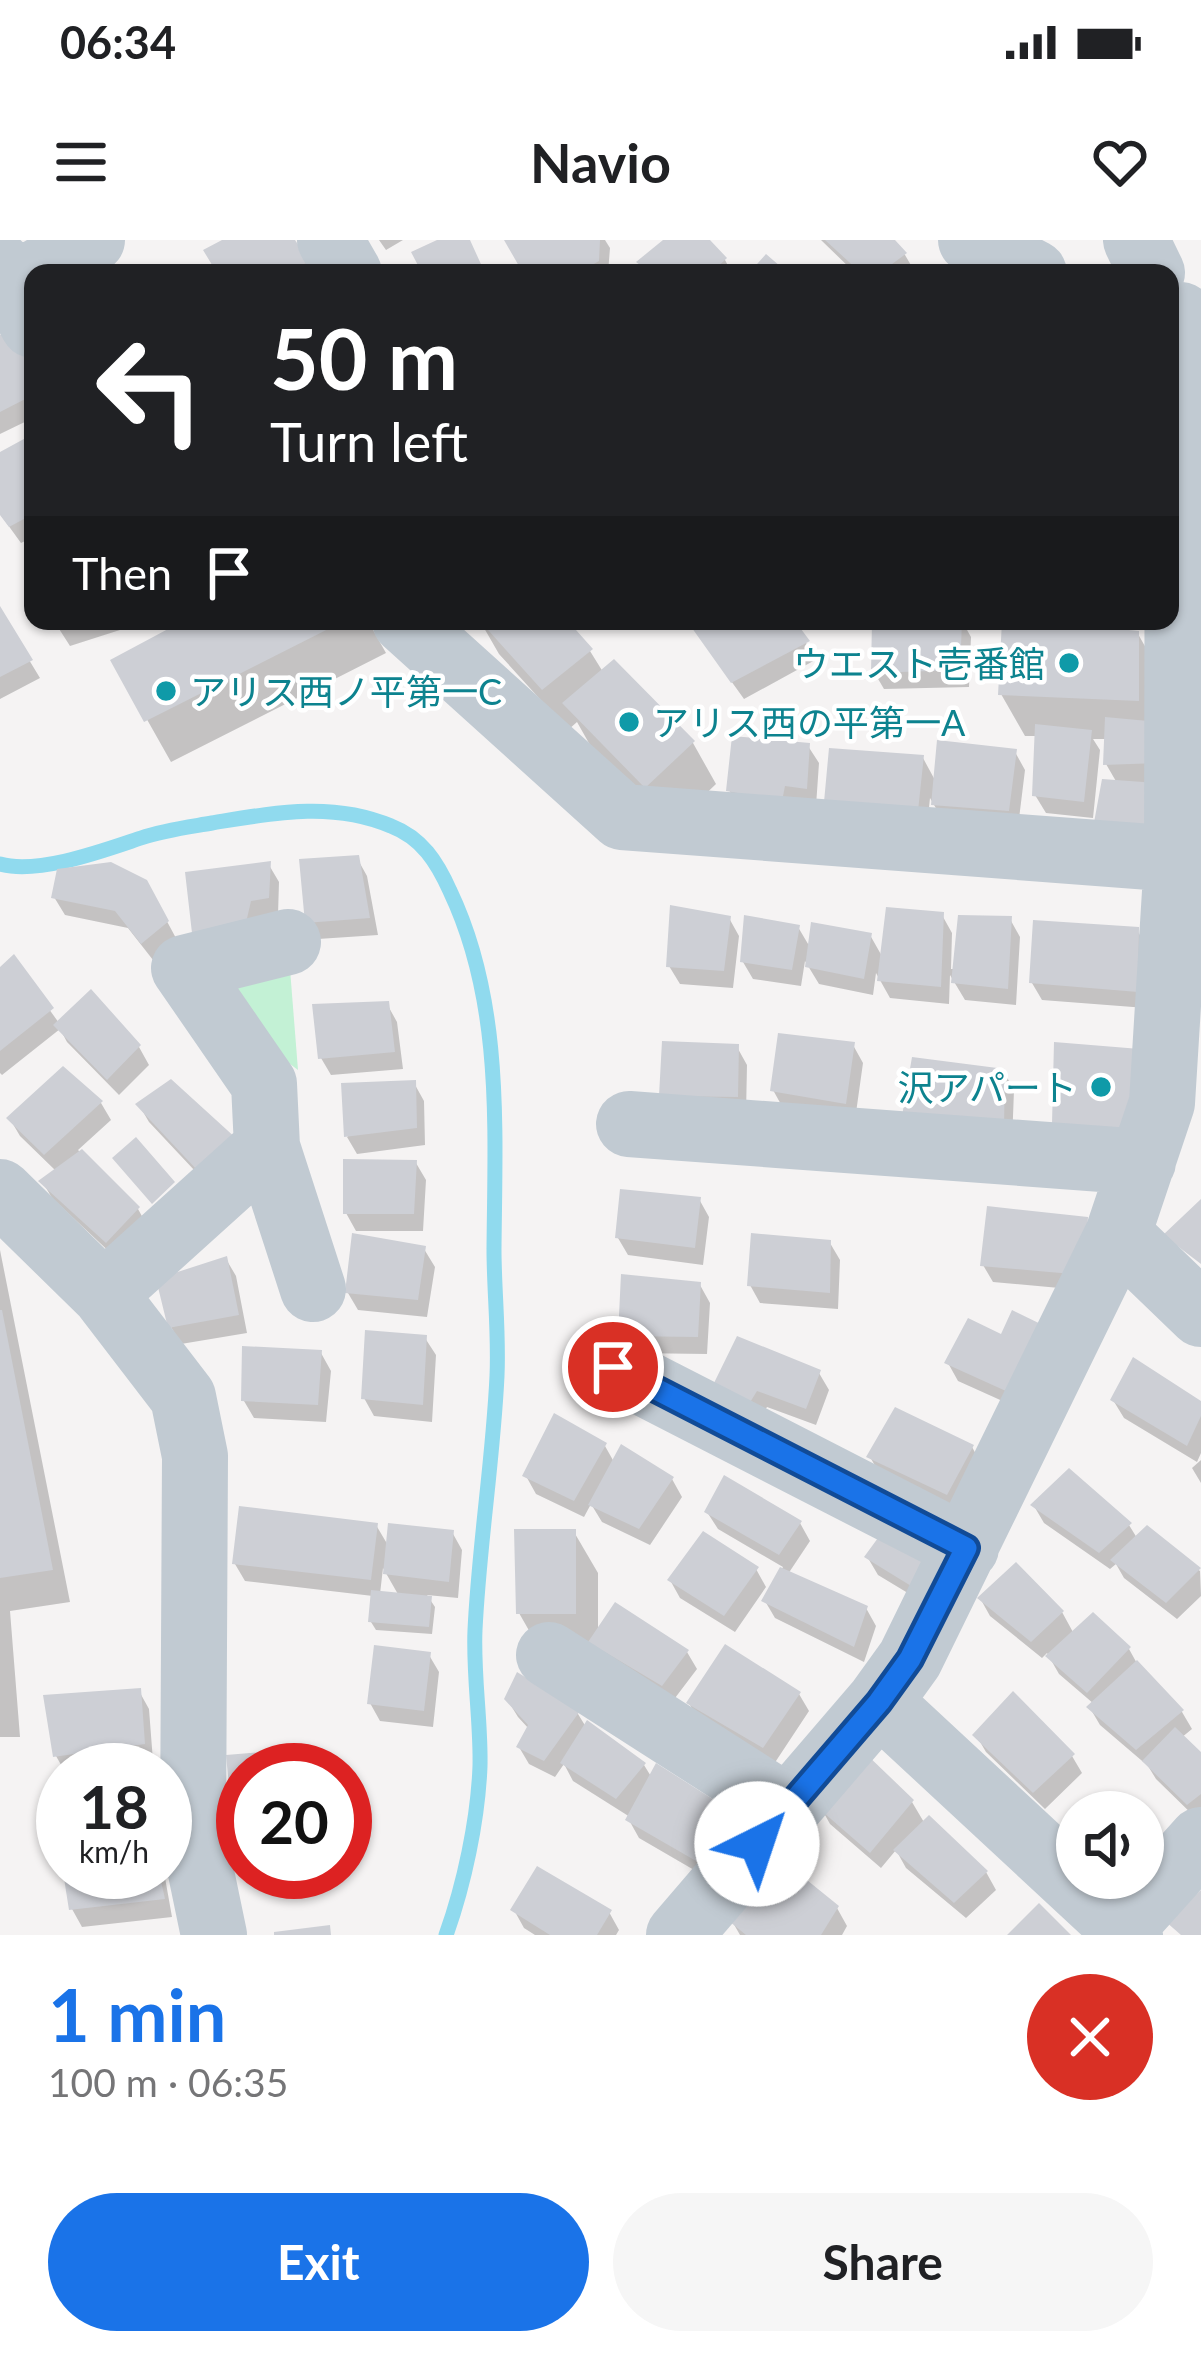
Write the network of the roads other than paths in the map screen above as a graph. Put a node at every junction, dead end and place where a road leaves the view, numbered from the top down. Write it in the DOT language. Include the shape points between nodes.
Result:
graph roads {
  1 [pos="92,240"];
  2 [pos="971,240"];
  3 [pos="55,264"];
  4 [pos="1016,264"];
  5 [pos="1179,306"];
  6 [pos="415,630"];
  7 [pos="1189,862"];
  8 [pos="288,942"];
  9 [pos="629,1124"];
  10 [pos="1168,1130"];
  11 [pos="267,1147"];
  12 [pos="0,1192"];
  13 [pos="1118,1234"];
  14 [pos="313,1289"];
  15 [pos="104,1294"];
  16 [pos="1201,1314"];
  17 [pos="613,1367"];
  18 [pos="966,1548"];
  19 [pos="548,1655"];
  20 [pos="879,1702"];
  21 [pos="788,1808"];
  22 [pos="1201,1840"];
  23 [pos="696,1928"];
  24 [pos="1127,1931"];
  25 [pos="214,1935"];
  1 -- 3 [label="street"];
  2 -- 4 [label="street"];
  5 -- 7 [label="street"];
  6 -- 7 [label="street" via="622,817"];
  7 -- 10 [label="street"];
  8 -- 11 [label="street" via="184,968 263,1084"];
  9 -- 10 [label="street"];
  10 -- 13 [label="street"];
  11 -- 14 [label="street"];
  11 -- 15 [label="street"];
  12 -- 15 [label="street"];
  13 -- 16 [label="street"];
  13 -- 18 [label="street"];
  15 -- 25 [label="street" via="184,1397 195,1456 194,1834"];
  17 -- 18 [label="street"];
  18 -- 20 [label="street"];
  19 -- 21 [label="street"];
  20 -- 21 [label="street"];
  20 -- 24 [label="street"];
  21 -- 23 [label="street"];
  22 -- 24 [label="street"];
}
